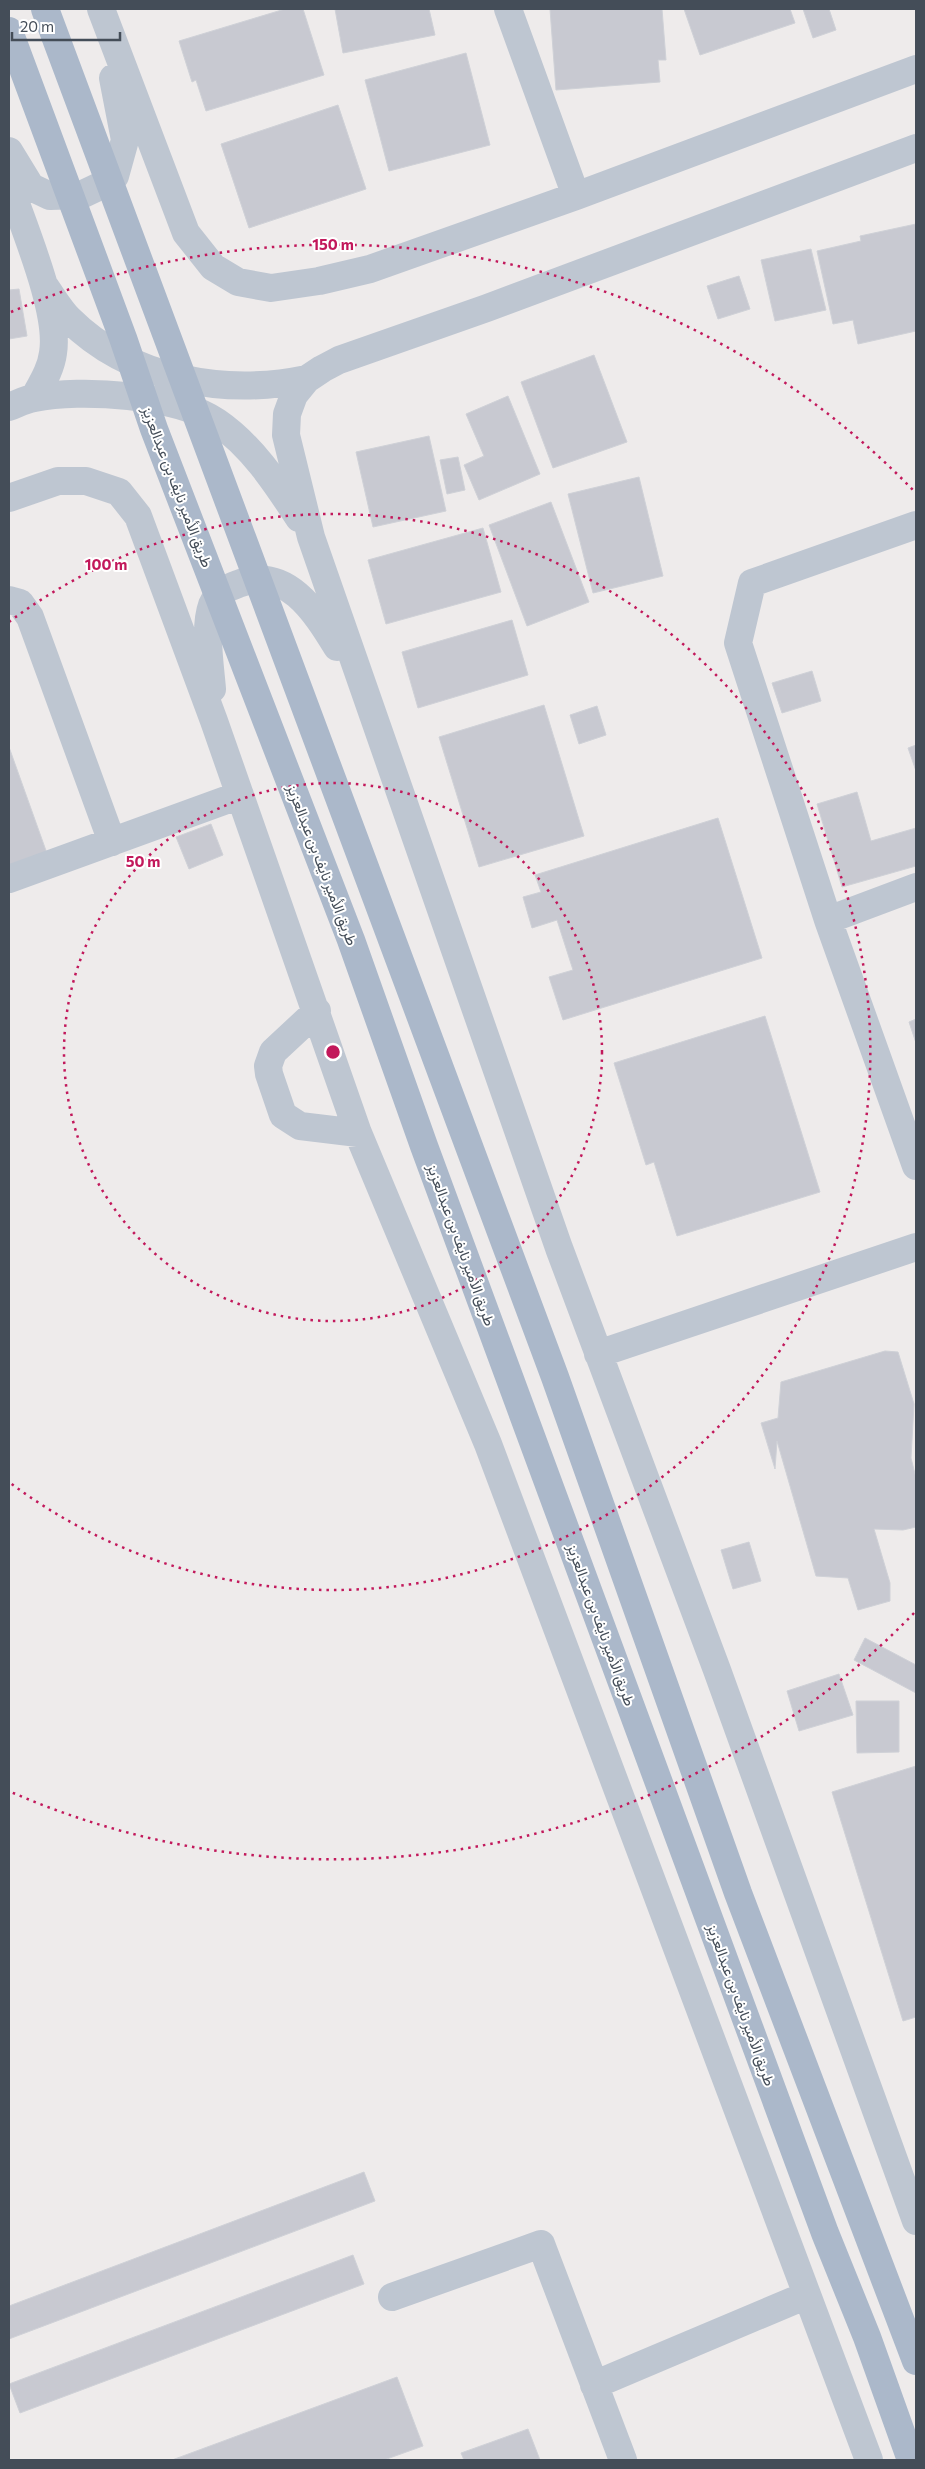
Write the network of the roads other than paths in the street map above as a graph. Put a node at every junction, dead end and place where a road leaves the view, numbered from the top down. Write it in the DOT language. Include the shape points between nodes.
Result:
graph roads {
  1 [pos="45,9"];
  2 [pos="100,9"];
  3 [pos="508,9"];
  4 [pos="9,31"];
  5 [pos="916,69"];
  6 [pos="916,148"];
  7 [pos="9,151"];
  8 [pos="9,184"];
  9 [pos="576,196"];
  10 [pos="44,285"];
  11 [pos="307,379"];
  12 [pos="34,398"];
  13 [pos="9,407"];
  14 [pos="9,498"];
  15 [pos="916,525"];
  16 [pos="311,537"];
  17 [pos="9,600"];
  18 [pos="365,693"];
  19 [pos="214,721"];
  20 [pos="240,795"];
  21 [pos="112,842"];
  22 [pos="9,879"];
  23 [pos="916,886"];
  24 [pos="828,920"];
  25 [pos="317,1011"];
  26 [pos="358,1133"];
  27 [pos="916,1166"];
  28 [pos="916,1247"];
  29 [pos="598,1354"];
  30 [pos="916,2221"];
  31 [pos="807,2295"];
  32 [pos="392,2297"];
  33 [pos="916,2361"];
  34 [pos="594,2385"];
  35 [pos="623,2460"];
  36 [pos="869,2460"];
  37 [pos="912,2460"];
  1 -- 33 [label="main road, bridge" via="556,1377 738,1893"];
  2 -- 7 [label="street" via="125,140 115,176 81,194 50,196 31,187"];
  2 -- 9 [label="street" via="186,233 213,267 238,282 271,288 370,269"];
  3 -- 9 [label="street"];
  4 -- 37 [label="main road, طريق الأمير نايف بن عبدالعزيز, bridge" via="154,430 351,940 431,1165"];
  5 -- 9 [label="street"];
  6 -- 11 [label="street" via="339,360"];
  8 -- 10 [label="street"];
  10 -- 11 [label="street" via="67,317 103,347 144,367 170,376 228,385 260,386"];
  10 -- 12 [label="street" via="54,326 54,351 50,368"];
  11 -- 16 [label="street" via="294,395 287,414 286,435"];
  12 -- 13 [label="street"];
  12 -- 16 [label="street" via="77,394 154,400 216,421 247,447 277,484"];
  14 -- 19 [label="street" via="58,481 86,481 119,492 138,516"];
  15 -- 24 [label="street" via="752,583 738,643"];
  16 -- 18 [label="street"];
  17 -- 21 [label="street" via="20,603 30,617"];
  18 -- 19 [label="street" via="318,615 300,596 289,587 273,581 251,580 226,588 211,610"];
  18 -- 29 [label="street"];
  19 -- 20 [label="street"];
  20 -- 21 [label="street"];
  20 -- 25 [label="street"];
  21 -- 22 [label="street"];
  23 -- 24 [label="street"];
  24 -- 27 [label="street"];
  25 -- 26 [label="street"];
  25 -- 26 [label="street" via="273,1052 269,1074 283,1115 300,1126"];
  26 -- 31 [label="street" via="488,1444"];
  28 -- 29 [label="street"];
  29 -- 30 [label="street" via="724,1689"];
  31 -- 34 [label="street"];
  31 -- 36 [label="street"];
  32 -- 34 [label="street" via="542,2244"];
  34 -- 35 [label="street"];
}
